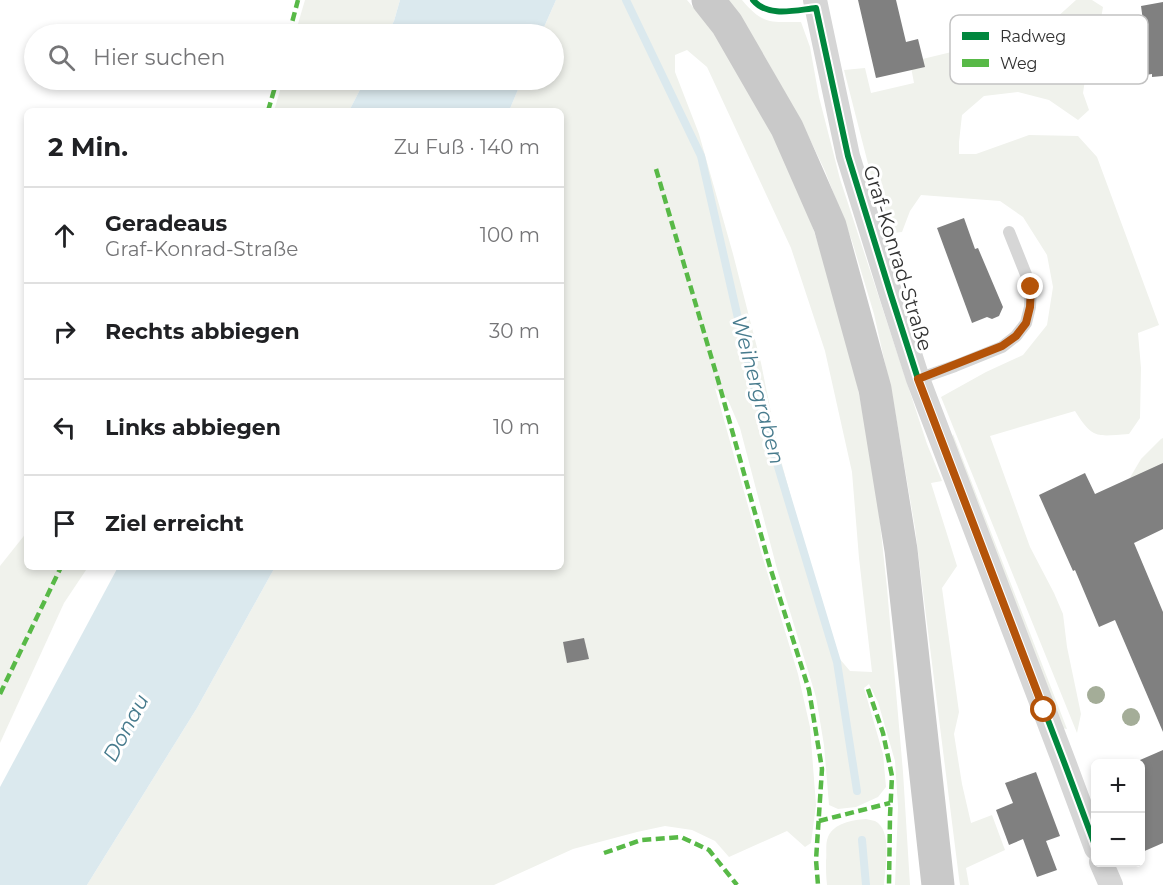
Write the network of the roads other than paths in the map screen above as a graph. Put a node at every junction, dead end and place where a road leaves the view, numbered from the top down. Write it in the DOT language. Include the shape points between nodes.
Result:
graph roads {
  1 [pos="708,0"];
  2 [pos="816,4"];
  3 [pos="1009,232"];
  4 [pos="918,379"];
  5 [pos="1091,837"];
  6 [pos="1103,867"];
  7 [pos="938,885"];
  8 [pos="1111,885"];
  1 -- 7 [label="main road" via="727,24 787,128 830,226 875,388 901,550"];
  2 -- 4 [label="street, Graf-Konrad-Straße" via="848,156"];
  3 -- 4 [label="lane" via="1031,287 1026,323 1002,346"];
  4 -- 5 [label="street, Graf-Konrad-Straße"];
  6 -- 8 [label="street"];
}
